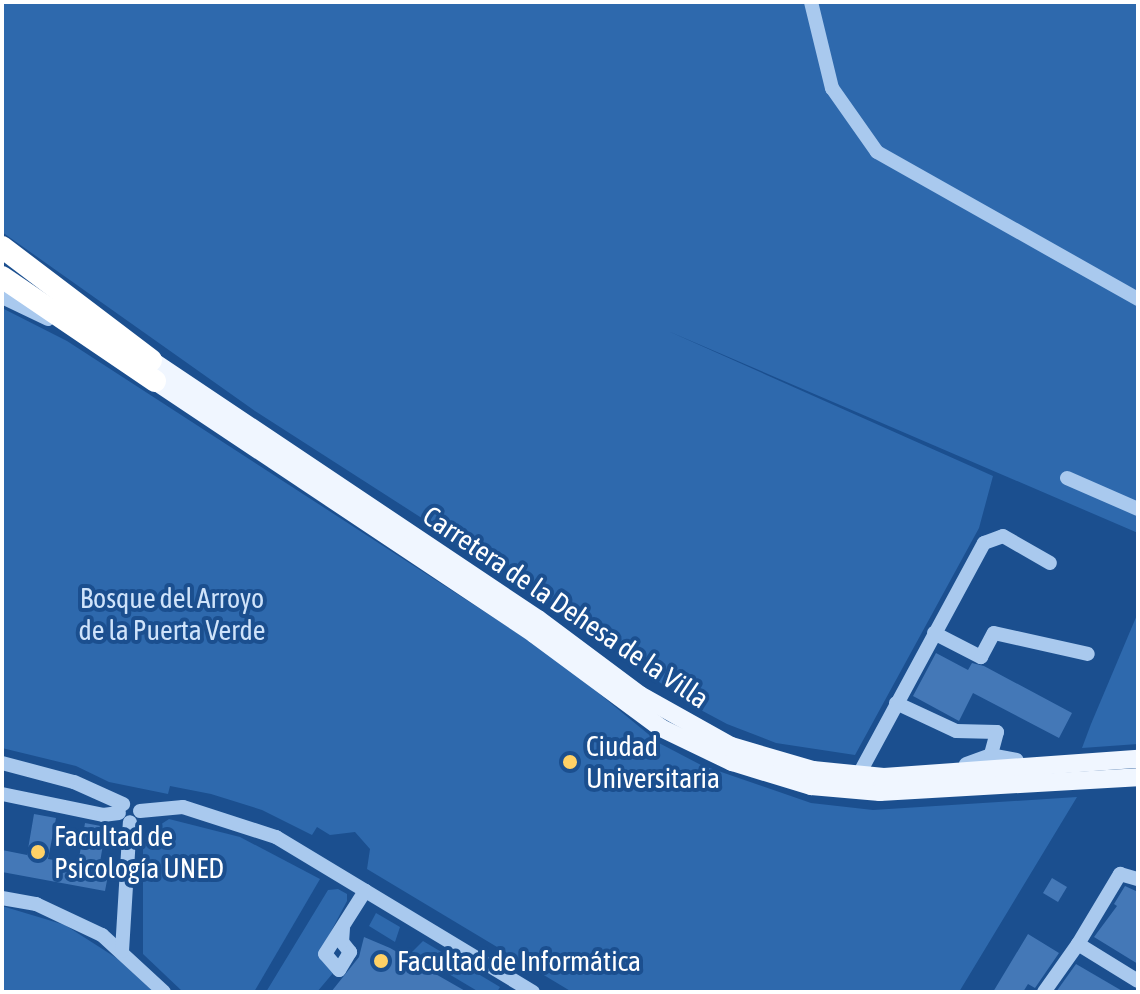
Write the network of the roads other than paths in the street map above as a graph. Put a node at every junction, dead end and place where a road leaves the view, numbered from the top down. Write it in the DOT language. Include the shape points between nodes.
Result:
graph roads {
  1 [pos="811,2"];
  2 [pos="2,247"];
  3 [pos="2,260"];
  4 [pos="2,277"];
  5 [pos="2,288"];
  6 [pos="2,297"];
  7 [pos="1138,299"];
  8 [pos="48,319"];
  9 [pos="153,370"];
  10 [pos="1067,478"];
  11 [pos="1138,509"];
  12 [pos="1050,563"];
  13 [pos="934,633"];
  14 [pos="1088,654"];
  15 [pos="896,703"];
  16 [pos="991,755"];
  17 [pos="1138,759"];
  18 [pos="2,763"];
  19 [pos="1086,763"];
  20 [pos="858,776"];
  21 [pos="884,777"];
  22 [pos="1138,777"];
  23 [pos="2,794"];
  24 [pos="128,813"];
  25 [pos="1138,879"];
  26 [pos="365,891"];
  27 [pos="2,898"];
  28 [pos="343,928"];
  29 [pos="1078,944"];
  30 [pos="122,951"];
  31 [pos="1138,981"];
  32 [pos="158,987"];
  33 [pos="533,992"];
  34 [pos="1044,992"];
  1 -- 7 [label="street" via="832,88 877,152"];
  2 -- 9 [label="highway"];
  3 -- 9 [label="highway"];
  4 -- 9 [label="highway"];
  5 -- 8 [label="highway"];
  6 -- 8 [label="street"];
  8 -- 9 [label="highway"];
  9 -- 20 [label="main road, Carretera de la Dehesa de la Villa" via="538,619 668,714 758,755"];
  9 -- 22 [label="main road, Carretera de la Dehesa de la Villa" via="661,728 732,762 811,786 880,792"];
  10 -- 11 [label="street"];
  12 -- 13 [label="street" via="1003,536 984,543"];
  13 -- 14 [label="street" via="981,657 994,633"];
  13 -- 15 [label="street"];
  15 -- 16 [label="street" via="956,731 997,732"];
  15 -- 20 [label="street"];
  16 -- 19 [label="street" via="1000,760"];
  16 -- 21 [label="street" via="983,762"];
  17 -- 19 [label="main road, Carretera de la Dehesa de la Villa"];
  18 -- 24 [label="street" via="74,782"];
  19 -- 21 [label="main road, Carretera de la Dehesa de la Villa"];
  20 -- 21 [label="main road, Carretera de la Dehesa de la Villa"];
  23 -- 24 [label="street" via="103,815"];
  24 -- 26 [label="street" via="175,806 236,822 276,837"];
  24 -- 30 [label="street"];
  25 -- 29 [label="street" via="1120,874"];
  26 -- 28 [label="street"];
  26 -- 33 [label="street"];
  27 -- 30 [label="street" via="65,916"];
  29 -- 31 [label="street"];
  29 -- 34 [label="street"];
  30 -- 32 [label="street"];
}
